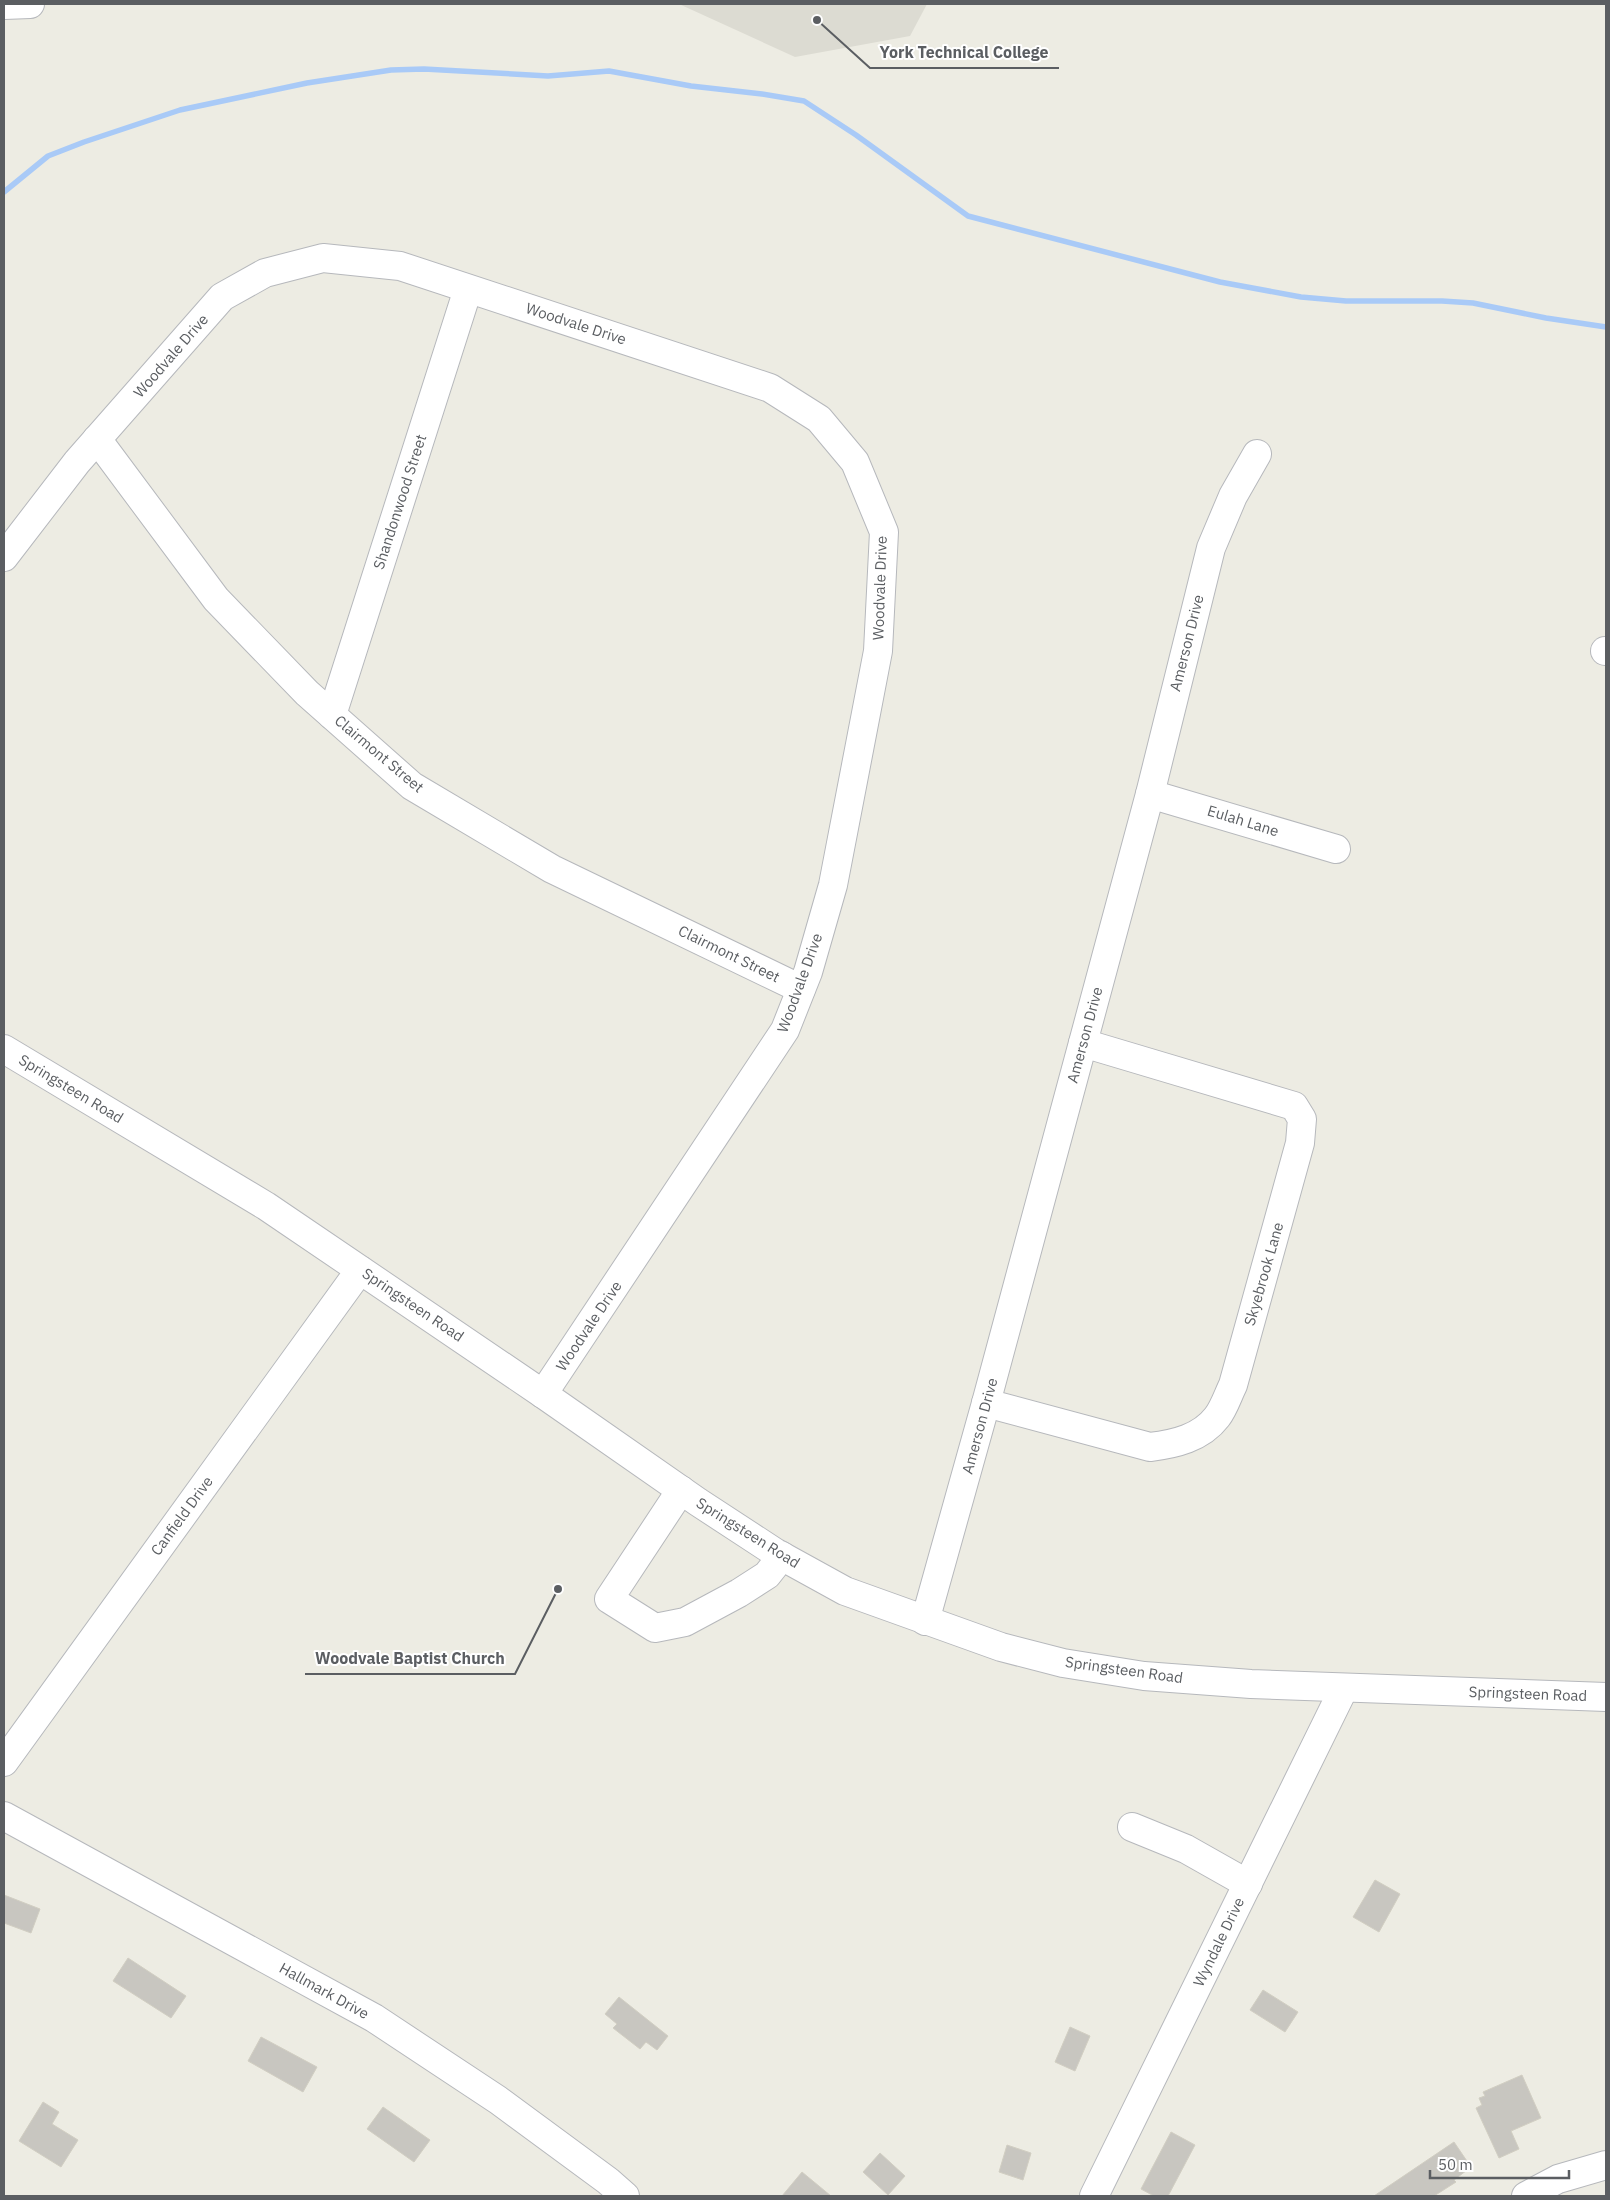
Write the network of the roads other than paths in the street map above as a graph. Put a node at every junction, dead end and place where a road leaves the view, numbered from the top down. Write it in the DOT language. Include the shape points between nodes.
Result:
graph roads {
  1 [pos="4,4"];
  2 [pos="30,4"];
  3 [pos="468,289"];
  4 [pos="98,439"];
  5 [pos="1257,454"];
  6 [pos="4,557"];
  7 [pos="332,715"];
  8 [pos="1150,794"];
  9 [pos="1336,849"];
  10 [pos="801,989"];
  11 [pos="1083,1043"];
  12 [pos="4,1049"];
  13 [pos="360,1270"];
  14 [pos="543,1394"];
  15 [pos="986,1403"];
  16 [pos="681,1490"];
  17 [pos="782,1556"];
  18 [pos="925,1621"];
  19 [pos="1344,1688"];
  20 [pos="1606,1697"];
  21 [pos="4,1762"];
  22 [pos="4,1816"];
  23 [pos="1132,1827"];
  24 [pos="1248,1884"];
  25 [pos="1606,2165"];
  26 [pos="625,2196"];
  27 [pos="1094,2196"];
  28 [pos="1526,2196"];
  1 -- 2 [label="street"];
  3 -- 4 [label="street, Woodvale Drive" via="400,266 323,258 265,273 222,297"];
  3 -- 7 [label="street, Shandonwood Street"];
  3 -- 10 [label="street, Woodvale Drive" via="770,388 819,420 855,462 884,532 878,651 833,885"];
  4 -- 6 [label="street, Woodvale Drive"];
  4 -- 7 [label="street, Clairmont Street" via="216,599"];
  5 -- 8 [label="street, Amerson Drive" via="1233,496 1211,548"];
  7 -- 10 [label="street, Clairmont Street" via="412,786 552,869"];
  8 -- 9 [label="street, Eulah Lane"];
  8 -- 11 [label="street, Amerson Drive"];
  10 -- 14 [label="street, Woodvale Drive" via="785,1030"];
  11 -- 15 [label="street, Amerson Drive"];
  11 -- 15 [label="street, Skyebrook Lane" via="1294,1106 1302,1118 1300,1144 1233,1384 1217,1417 1200,1432 1178,1444 1150,1447"];
  12 -- 13 [label="street, Springsteen Road" via="266,1206"];
  13 -- 14 [label="street, Springsteen Road"];
  13 -- 21 [label="street, Canfield Drive"];
  14 -- 16 [label="street, Springsteen Road"];
  15 -- 18 [label="street, Amerson Drive"];
  16 -- 17 [label="street, Springsteen Road"];
  16 -- 17 [label="street" via="608,1599 655,1628 685,1622 768,1574"];
  17 -- 18 [label="street, Springsteen Road" via="845,1591"];
  18 -- 19 [label="street, Springsteen Road" via="1009,1650 1144,1676"];
  19 -- 20 [label="street, Springsteen Road"];
  19 -- 24 [label="street, Wyndale Drive"];
  22 -- 26 [label="street, Hallmark Drive" via="374,2018 498,2100"];
  23 -- 24 [label="street" via="1186,1849"];
  24 -- 27 [label="street, Wyndale Drive"];
  25 -- 28 [label="street" via="1558,2179"];
}
